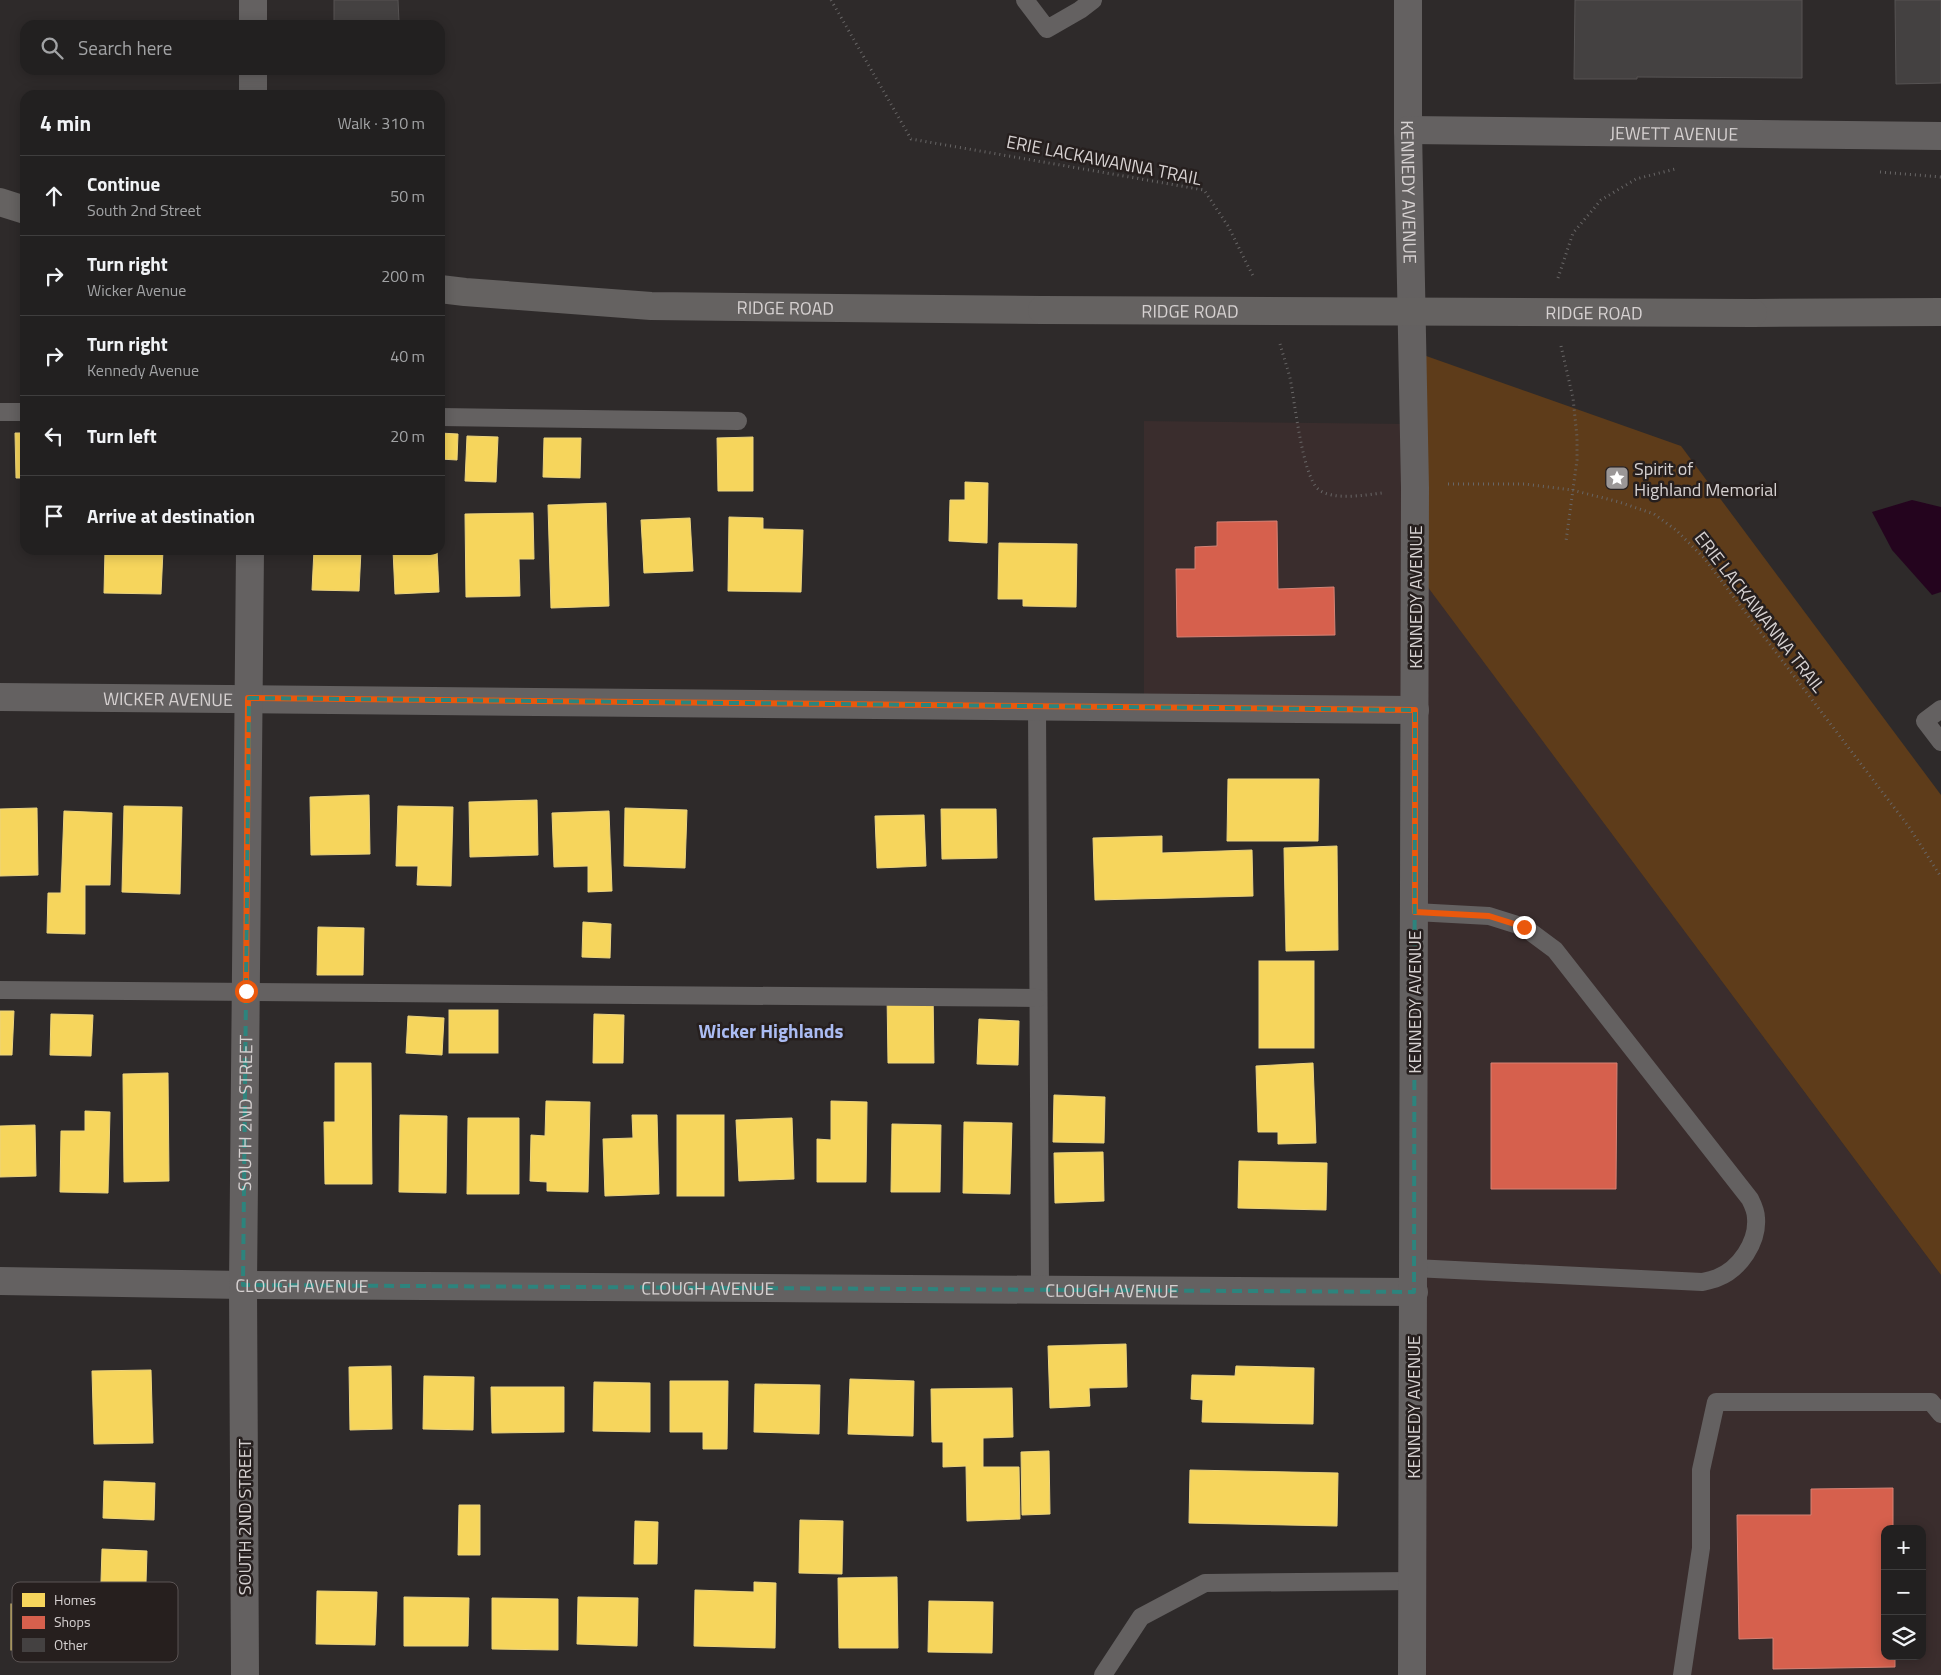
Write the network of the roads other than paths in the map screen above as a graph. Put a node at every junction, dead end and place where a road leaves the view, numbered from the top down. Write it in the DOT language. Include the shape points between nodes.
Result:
graph roads {
  1 [pos="253,0"];
  2 [pos="1025,0"];
  3 [pos="1093,0"];
  4 [pos="1408,0"];
  5 [pos="253,20"];
  6 [pos="252,75"];
  7 [pos="252,90"];
  8 [pos="1408,130"];
  9 [pos="1941,136"];
  10 [pos="0,202"];
  11 [pos="20,208"];
  12 [pos="445,290"];
  13 [pos="1941,312"];
  14 [pos="0,412"];
  15 [pos="20,412"];
  16 [pos="445,417"];
  17 [pos="738,421"];
  18 [pos="250,555"];
  19 [pos="0,697"];
  20 [pos="248,698"];
  21 [pos="1037,706"];
  22 [pos="1941,709"];
  23 [pos="1415,710"];
  24 [pos="1941,742"];
  25 [pos="1415,912"];
  26 [pos="0,990"];
  27 [pos="246,991"];
  28 [pos="1038,998"];
  29 [pos="1414,1280"];
  30 [pos="0,1281"];
  31 [pos="243,1285"];
  32 [pos="1040,1290"];
  33 [pos="1941,1414"];
  34 [pos="1413,1581"];
  35 [pos="245,1675"];
  36 [pos="1103,1675"];
  37 [pos="1412,1675"];
  38 [pos="1682,1675"];
  1 -- 5 [label="street"];
  2 -- 3 [label="lane" via="1047,29"];
  4 -- 8 [label="street, KENNEDY AVENUE"];
  6 -- 7 [label="street"];
  8 -- 9 [label="street, JEWETT AVENUE"];
  8 -- 23 [label="street, KENNEDY AVENUE" via="1415,488"];
  10 -- 11 [label="main road"];
  12 -- 13 [label="main road, RIDGE ROAD, bridge" via="651,306"];
  14 -- 15 [label="lane"];
  16 -- 17 [label="lane"];
  18 -- 20 [label="street, SOUTH 2ND STREET"];
  19 -- 20 [label="street, WICKER AVENUE"];
  20 -- 21 [label="street, WICKER AVENUE"];
  20 -- 27 [label="street, SOUTH 2ND STREET"];
  21 -- 23 [label="street, WICKER AVENUE"];
  21 -- 28 [label="lane"];
  22 -- 24 [label="lane" via="1925,721"];
  23 -- 25 [label="street, KENNEDY AVENUE"];
  25 -- 29 [label="street, KENNEDY AVENUE"];
  25 -- 29 [label="lane" via="1489,916 1524,927 1555,950 1750,1199 1756,1215 1756,1228 1745,1255 1717,1278 1702,1282"];
  26 -- 27 [label="lane"];
  27 -- 28 [label="lane"];
  27 -- 31 [label="street, SOUTH 2ND STREET"];
  28 -- 32 [label="lane"];
  29 -- 32 [label="street, CLOUGH AVENUE"];
  29 -- 34 [label="street, KENNEDY AVENUE"];
  30 -- 31 [label="street, CLOUGH AVENUE"];
  31 -- 32 [label="street, CLOUGH AVENUE"];
  31 -- 35 [label="street, SOUTH 2ND STREET"];
  33 -- 38 [label="lane" via="1931,1402 1716,1402 1700,1470 1700,1548"];
  34 -- 36 [label="lane" via="1205,1582 1141,1617"];
  34 -- 37 [label="street, KENNEDY AVENUE"];
}
